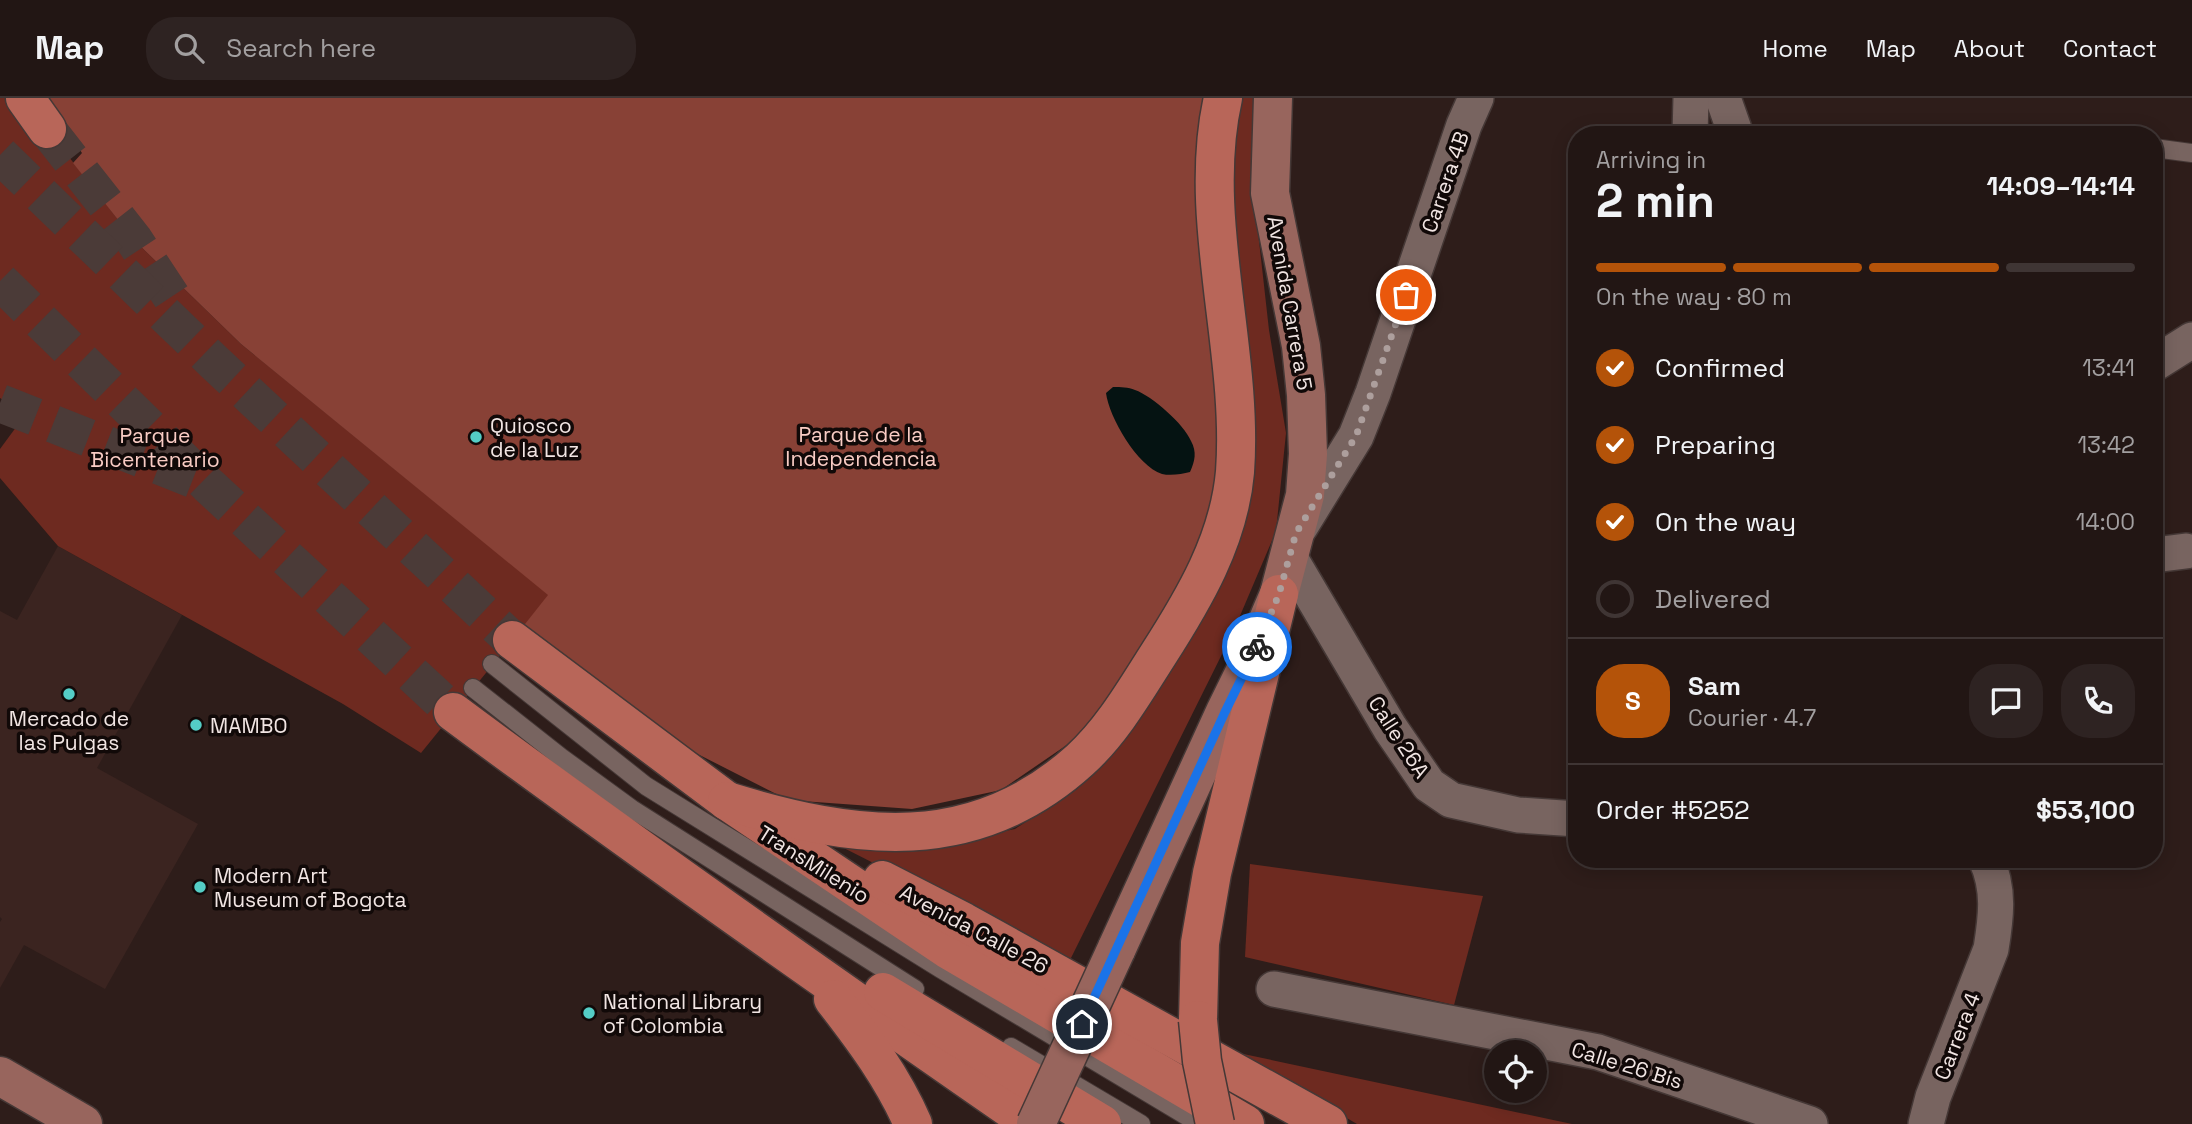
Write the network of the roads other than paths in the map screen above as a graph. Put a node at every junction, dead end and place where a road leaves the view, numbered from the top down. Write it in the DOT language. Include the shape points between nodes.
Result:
graph roads {
  1 [pos="25,98"];
  2 [pos="1223,98"];
  3 [pos="1273,98"];
  4 [pos="1476,98"];
  5 [pos="1691,98"];
  6 [pos="1723,98"];
  7 [pos="1690,126"];
  8 [pos="1733,126"];
  9 [pos="47,129"];
  10 [pos="2163,149"];
  11 [pos="2192,153"];
  12 [pos="2192,340"];
  13 [pos="2163,358"];
  14 [pos="1293,546"];
  15 [pos="1279,594"];
  16 [pos="502,652"];
  17 [pos="463,700"];
  18 [pos="727,801"];
  19 [pos="1568,818"];
  20 [pos="608,827"];
  21 [pos="1990,868"];
  22 [pos="804,966"];
  23 [pos="1275,989"];
  24 [pos="928,998"];
  25 [pos="999,1040"];
  26 [pos="0,1076"];
  27 [pos="83,1124"];
  28 [pos="913,1124"];
  29 [pos="1034,1124"];
  30 [pos="1102,1124"];
  31 [pos="1141,1124"];
  32 [pos="1200,1124"];
  33 [pos="1215,1124"];
  34 [pos="1245,1124"];
  35 [pos="1328,1124"];
  36 [pos="1810,1124"];
  37 [pos="1926,1124"];
  1 -- 9 [label="main road"];
  2 -- 18 [label="main road" via="1215,174 1234,397 1231,503 1215,553 1184,615 1122,710 1082,759 1033,796 978,821 952,827 920,832 833,828"];
  3 -- 14 [label="main road, Avenida Carrera 5" via="1270,193 1301,346 1306,395 1305,495"];
  4 -- 14 [label="street, Carrera 4B" via="1356,436"];
  5 -- 7 [label="street"];
  6 -- 8 [label="street"];
  10 -- 11 [label="lane"];
  12 -- 13 [label="street"];
  14 -- 15 [label="main road, Avenida Carrera 5"];
  14 -- 19 [label="street, Calle 26A" via="1390,729 1429,785 1451,800 1518,815"];
  15 -- 29 [label="main road, Avenida Carrera 5, bridge"];
  15 -- 33 [label="main road, bridge" via="1212,873 1200,943 1198,1020"];
  16 -- 18 [label="main road, Avenida Calle 26"];
  16 -- 32 [label="lane, TransMilenio" via="646,786"];
  17 -- 20 [label="main road"];
  17 -- 24 [label="lane" via="562,758 632,809"];
  18 -- 34 [label="main road, Avenida Calle 26" via="947,949"];
  18 -- 35 [label="main road, Avenida Calle 26" via="964,922"];
  20 -- 22 [label="main road"];
  20 -- 30 [label="main road"];
  21 -- 37 [label="street, Carrera 4" via="1996,884 1991,949"];
  22 -- 28 [label="main road" via="880,1062"];
  22 -- 29 [label="main road"];
  23 -- 36 [label="street, Calle 26 Bis" via="1598,1052"];
  25 -- 31 [label="lane"];
  26 -- 27 [label="main road"];
}
